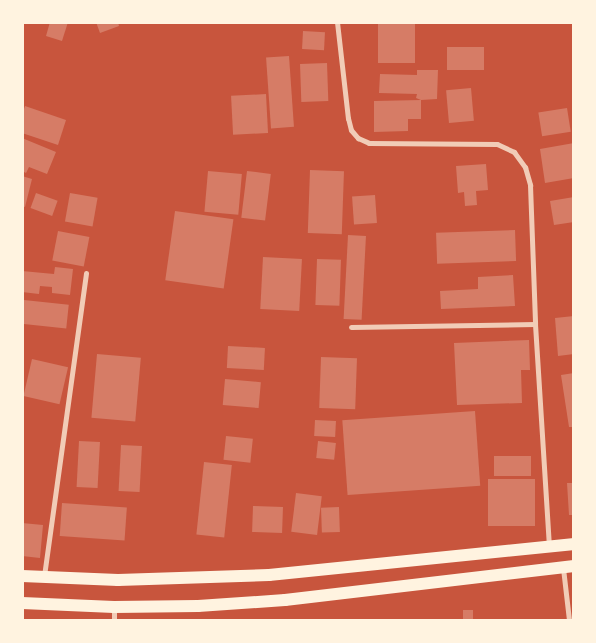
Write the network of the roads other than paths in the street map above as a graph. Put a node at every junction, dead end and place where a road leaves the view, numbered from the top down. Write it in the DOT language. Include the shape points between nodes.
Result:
graph roads {
  1 [pos="337,22"];
  2 [pos="86,273"];
  3 [pos="535,324"];
  4 [pos="350,327"];
  5 [pos="574,544"];
  6 [pos="549,546"];
  7 [pos="568,567"];
  8 [pos="22,576"];
  9 [pos="44,577"];
  10 [pos="22,603"];
  11 [pos="114,607"];
  12 [pos="114,620"];
  13 [pos="569,620"];
  1 -- 3 [label="street" via="350,130 358,138 369,143 497,144 514,152 525,167 530,185"];
  2 -- 9 [label="street"];
  3 -- 4 [label="street"];
  3 -- 6 [label="street"];
  5 -- 6 [label="main road"];
  6 -- 9 [label="main road" via="269,575 118,580"];
  7 -- 11 [label="main road" via="286,600"];
  7 -- 13 [label="street"];
  8 -- 9 [label="main road"];
  10 -- 11 [label="main road"];
  11 -- 12 [label="street"];
}
